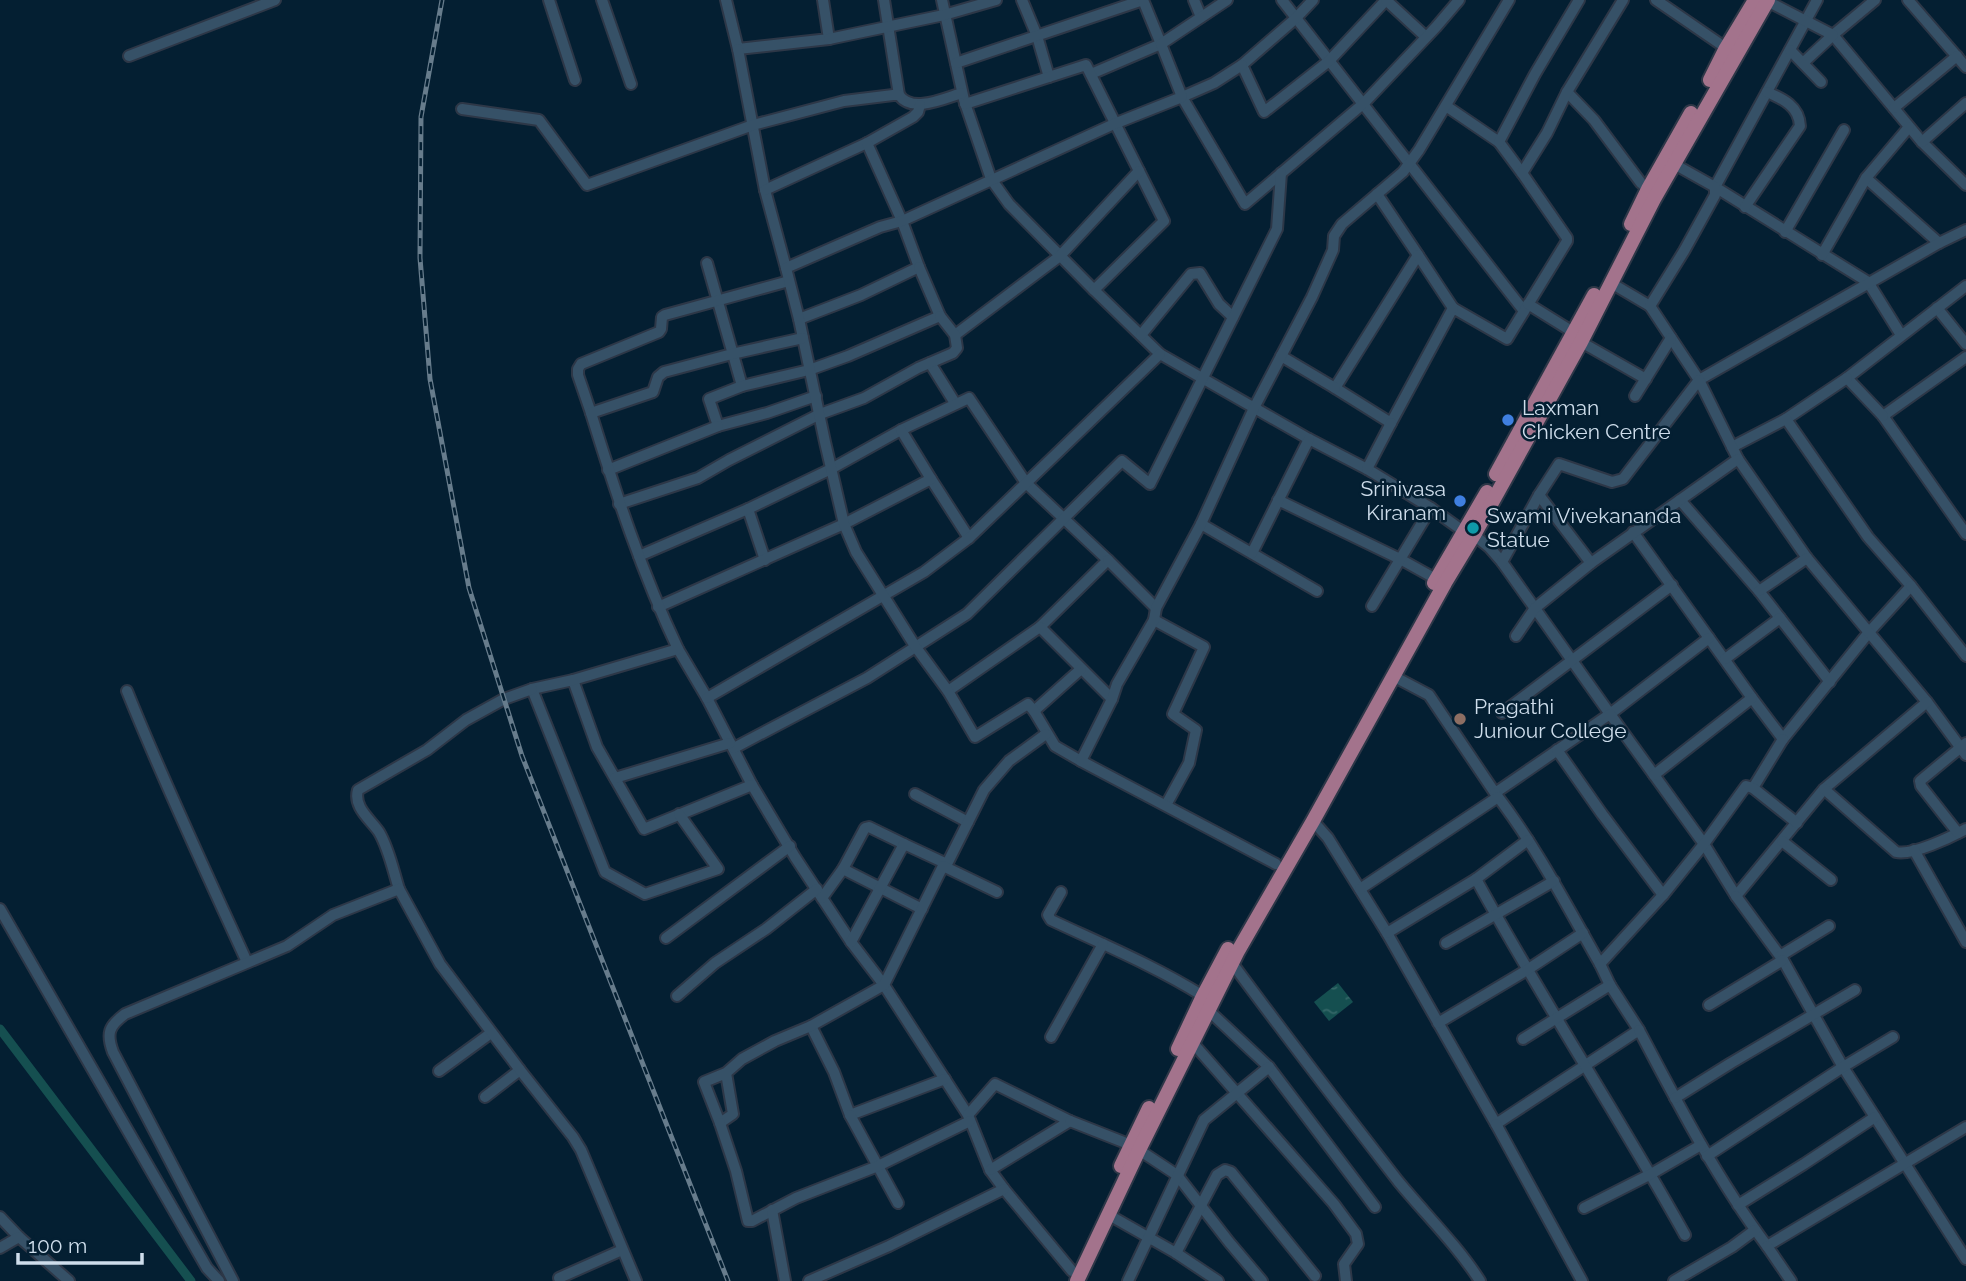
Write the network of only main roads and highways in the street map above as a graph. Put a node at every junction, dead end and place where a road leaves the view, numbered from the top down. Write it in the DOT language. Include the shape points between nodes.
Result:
graph roads {
  1 [pos="1758,1"];
  2 [pos="1577,337"];
  3 [pos="1469,533"];
  4 [pos="1206,1003"];
  5 [pos="1135,1148"];
  6 [pos="1072,1278"];
  1 -- 2 [label="main road" via="1611,283"];
  1 -- 2 [label="main road" via="1726,48 1648,189"];
  2 -- 3 [label="main road" via="1482,500"];
  3 -- 4 [label="main road" via="1313,821"];
  3 -- 4 [label="main road" via="1436,579 1276,864"];
  4 -- 5 [label="main road"];
  4 -- 5 [label="main road" via="1192,1042"];
  5 -- 6 [label="main road"];
  5 -- 6 [label="main road" via="1109,1215"];
}
